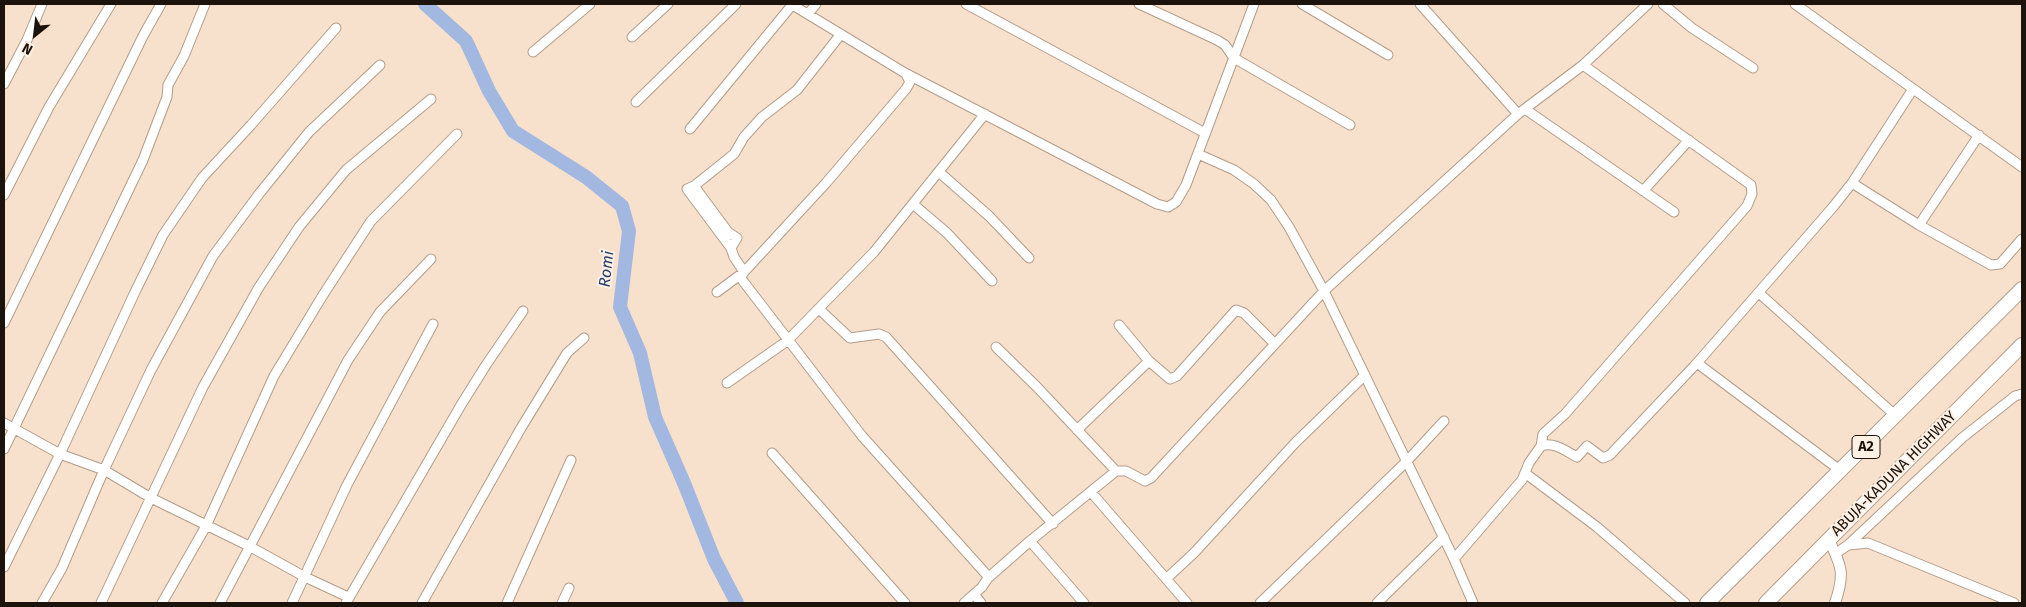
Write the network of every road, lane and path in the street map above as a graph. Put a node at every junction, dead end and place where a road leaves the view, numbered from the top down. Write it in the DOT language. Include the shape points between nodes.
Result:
graph roads {
  1 [pos="42,4"];
  2 [pos="111,4"];
  3 [pos="161,4"];
  4 [pos="205,4"];
  5 [pos="590,4"];
  6 [pos="668,4"];
  7 [pos="736,4"];
  8 [pos="791,4"];
  9 [pos="816,4"];
  10 [pos="966,4"];
  11 [pos="1139,4"];
  12 [pos="1254,4"];
  13 [pos="1302,4"];
  14 [pos="1420,4"];
  15 [pos="1648,4"];
  16 [pos="1664,4"];
  17 [pos="1795,4"];
  18 [pos="808,14"];
  19 [pos="336,28"];
  20 [pos="841,34"];
  21 [pos="632,37"];
  22 [pos="533,52"];
  23 [pos="1388,55"];
  24 [pos="1234,58"];
  25 [pos="380,65"];
  26 [pos="1583,65"];
  27 [pos="1753,68"];
  28 [pos="905,73"];
  29 [pos="4,84"];
  30 [pos="1913,89"];
  31 [pos="432,99"];
  32 [pos="636,102"];
  33 [pos="1522,111"];
  34 [pos="985,114"];
  35 [pos="1350,125"];
  36 [pos="690,129"];
  37 [pos="1206,133"];
  38 [pos="457,134"];
  39 [pos="1978,134"];
  40 [pos="1688,140"];
  41 [pos="1198,154"];
  42 [pos="2022,167"];
  43 [pos="939,172"];
  44 [pos="1852,183"];
  45 [pos="1643,191"];
  46 [pos="4,195"];
  47 [pos="913,204"];
  48 [pos="1674,212"];
  49 [pos="1919,225"];
  50 [pos="2022,238"];
  51 [pos="1029,258"];
  52 [pos="431,259"];
  53 [pos="744,272"];
  54 [pos="992,281"];
  55 [pos="2022,289"];
  56 [pos="1324,291"];
  57 [pos="717,292"];
  58 [pos="1759,293"];
  59 [pos="819,309"];
  60 [pos="523,311"];
  61 [pos="4,324"];
  62 [pos="433,324"];
  63 [pos="1119,325"];
  64 [pos="584,338"];
  65 [pos="787,341"];
  66 [pos="1275,344"];
  67 [pos="2022,345"];
  68 [pos="996,347"];
  69 [pos="1148,361"];
  70 [pos="1697,363"];
  71 [pos="1365,375"];
  72 [pos="727,383"];
  73 [pos="2022,394"];
  74 [pos="1896,416"];
  75 [pos="1444,421"];
  76 [pos="4,423"];
  77 [pos="14,428"];
  78 [pos="1077,430"];
  79 [pos="1541,446"];
  80 [pos="4,449"];
  81 [pos="772,453"];
  82 [pos="60,454"];
  83 [pos="571,460"];
  84 [pos="1407,461"];
  85 [pos="104,470"];
  86 [pos="1116,471"];
  87 [pos="1525,472"];
  88 [pos="1841,472"];
  89 [pos="1091,492"];
  90 [pos="151,498"];
  91 [pos="1053,524"];
  92 [pos="206,526"];
  93 [pos="1444,537"];
  94 [pos="1828,540"];
  95 [pos="1030,541"];
  96 [pos="1848,545"];
  97 [pos="249,546"];
  98 [pos="1835,554"];
  99 [pos="1454,559"];
  100 [pos="4,567"];
  101 [pos="990,575"];
  102 [pos="305,577"];
  103 [pos="1166,579"];
  104 [pos="569,588"];
  105 [pos="974,594"];
  106 [pos="347,600"];
  107 [pos="42,603"];
  108 [pos="101,603"];
  109 [pos="162,603"];
  110 [pos="220,603"];
  111 [pos="292,603"];
  112 [pos="422,603"];
  113 [pos="507,603"];
  114 [pos="562,603"];
  115 [pos="905,603"];
  116 [pos="964,603"];
  117 [pos="982,603"];
  118 [pos="1084,603"];
  119 [pos="1186,603"];
  120 [pos="1260,603"];
  121 [pos="1377,603"];
  122 [pos="1473,603"];
  123 [pos="1685,603"];
  124 [pos="1707,603"];
  125 [pos="1766,603"];
  126 [pos="1835,603"];
  127 [pos="2014,603"];
  1 -- 29 [label="street"];
  2 -- 46 [label="street" via="49,107"];
  3 -- 61 [label="street"];
  4 -- 77 [label="street" via="184,56 168,85 143,160"];
  5 -- 22 [label="street"];
  6 -- 21 [label="street"];
  7 -- 32 [label="street"];
  8 -- 18 [label="street"];
  8 -- 36 [label="street"];
  9 -- 18 [label="street"];
  10 -- 37 [label="street"];
  11 -- 24 [label="street" via="1217,40"];
  12 -- 24 [label="street"];
  13 -- 23 [label="street"];
  14 -- 33 [label="street"];
  15 -- 26 [label="street"];
  16 -- 27 [label="street" via="1692,28"];
  17 -- 30 [label="street"];
  18 -- 20 [label="street"];
  19 -- 82 [label="street" via="202,178 163,235"];
  20 -- 28 [label="street"];
  20 -- 53 [label="street" via="797,90 762,117 734,154 694,186 728,232 737,238 731,248"];
  24 -- 35 [label="street"];
  24 -- 37 [label="street"];
  25 -- 85 [label="street" via="309,132 213,256 151,370"];
  26 -- 33 [label="street"];
  26 -- 40 [label="street"];
  28 -- 34 [label="street"];
  28 -- 53 [label="street" via="910,82 906,89"];
  30 -- 39 [label="street"];
  30 -- 44 [label="street"];
  31 -- 90 [label="street" via="346,170 299,227 259,287 203,387"];
  33 -- 45 [label="street"];
  33 -- 56 [label="street"];
  34 -- 41 [label="street" via="1168,207 1176,202 1186,185"];
  34 -- 43 [label="street"];
  37 -- 41 [label="street"];
  38 -- 92 [label="street" via="371,221 328,287 274,376"];
  39 -- 42 [label="street"];
  39 -- 49 [label="street"];
  40 -- 45 [label="street"];
  40 -- 79 [label="street" via="1751,185 1752,194 1747,206 1565,414 1547,429"];
  41 -- 56 [label="street" via="1234,170 1271,200"];
  43 -- 47 [label="street"];
  43 -- 51 [label="street" via="989,216"];
  44 -- 49 [label="street"];
  44 -- 58 [label="street"];
  45 -- 48 [label="street"];
  47 -- 54 [label="street" via="947,233"];
  47 -- 59 [label="street" via="874,252"];
  49 -- 50 [label="street" via="1991,265 2000,264"];
  52 -- 97 [label="street" via="380,312 348,360"];
  53 -- 57 [label="street"];
  53 -- 65 [label="street" via="743,282"];
  55 -- 74 [label="highway, A2"];
  56 -- 66 [label="street"];
  56 -- 71 [label="street"];
  58 -- 70 [label="street"];
  58 -- 74 [label="street"];
  59 -- 65 [label="street"];
  59 -- 91 [label="street" via="850,338 879,334 886,337"];
  60 -- 106 [label="street" via="481,373"];
  62 -- 102 [label="street" via="347,485"];
  63 -- 69 [label="street"];
  64 -- 112 [label="street" via="567,353 521,428"];
  65 -- 72 [label="street"];
  65 -- 101 [label="street" via="862,436"];
  66 -- 69 [label="street" via="1244,313 1236,310 1173,378 1170,379"];
  66 -- 86 [label="street" via="1152,478 1145,481 1126,471"];
  67 -- 94 [label="highway, ABUJA-KADUNA HIGHWAY / A2"];
  68 -- 78 [label="street"];
  69 -- 78 [label="street"];
  70 -- 79 [label="street" via="1610,455 1603,458 1587,446 1577,457 1547,443"];
  70 -- 88 [label="street"];
  71 -- 84 [label="street"];
  71 -- 103 [label="street" via="1295,443 1194,554"];
  73 -- 96 [label="street" via="2015,396 1962,438"];
  74 -- 88 [label="highway, A2"];
  75 -- 84 [label="street"];
  76 -- 77 [label="street"];
  77 -- 80 [label="street"];
  77 -- 82 [label="street"];
  78 -- 86 [label="street"];
  79 -- 87 [label="street"];
  81 -- 115 [label="street"];
  82 -- 85 [label="street"];
  82 -- 100 [label="street"];
  83 -- 113 [label="street"];
  84 -- 93 [label="street"];
  84 -- 120 [label="street"];
  85 -- 90 [label="street"];
  85 -- 107 [label="street" via="62,568"];
  86 -- 89 [label="street"];
  87 -- 99 [label="street" via="1522,480"];
  87 -- 123 [label="street" via="1597,527"];
  88 -- 124 [label="highway, A2"];
  89 -- 91 [label="street"];
  89 -- 103 [label="street"];
  90 -- 92 [label="street"];
  90 -- 108 [label="street"];
  91 -- 95 [label="street"];
  92 -- 97 [label="street"];
  92 -- 109 [label="street"];
  93 -- 99 [label="street"];
  93 -- 121 [label="street"];
  94 -- 98 [label="street"];
  94 -- 125 [label="highway, ABUJA-KADUNA HIGHWAY / A2"];
  95 -- 101 [label="street"];
  95 -- 118 [label="street"];
  96 -- 98 [label="street"];
  96 -- 127 [label="street" via="1868,543"];
  97 -- 102 [label="street"];
  97 -- 110 [label="street"];
  98 -- 126 [label="street" via="1841,568 1842,583"];
  99 -- 122 [label="street"];
  101 -- 105 [label="street"];
  102 -- 106 [label="street"];
  102 -- 111 [label="street"];
  103 -- 119 [label="street"];
  104 -- 114 [label="street"];
  105 -- 116 [label="street"];
  105 -- 117 [label="street"];
}
